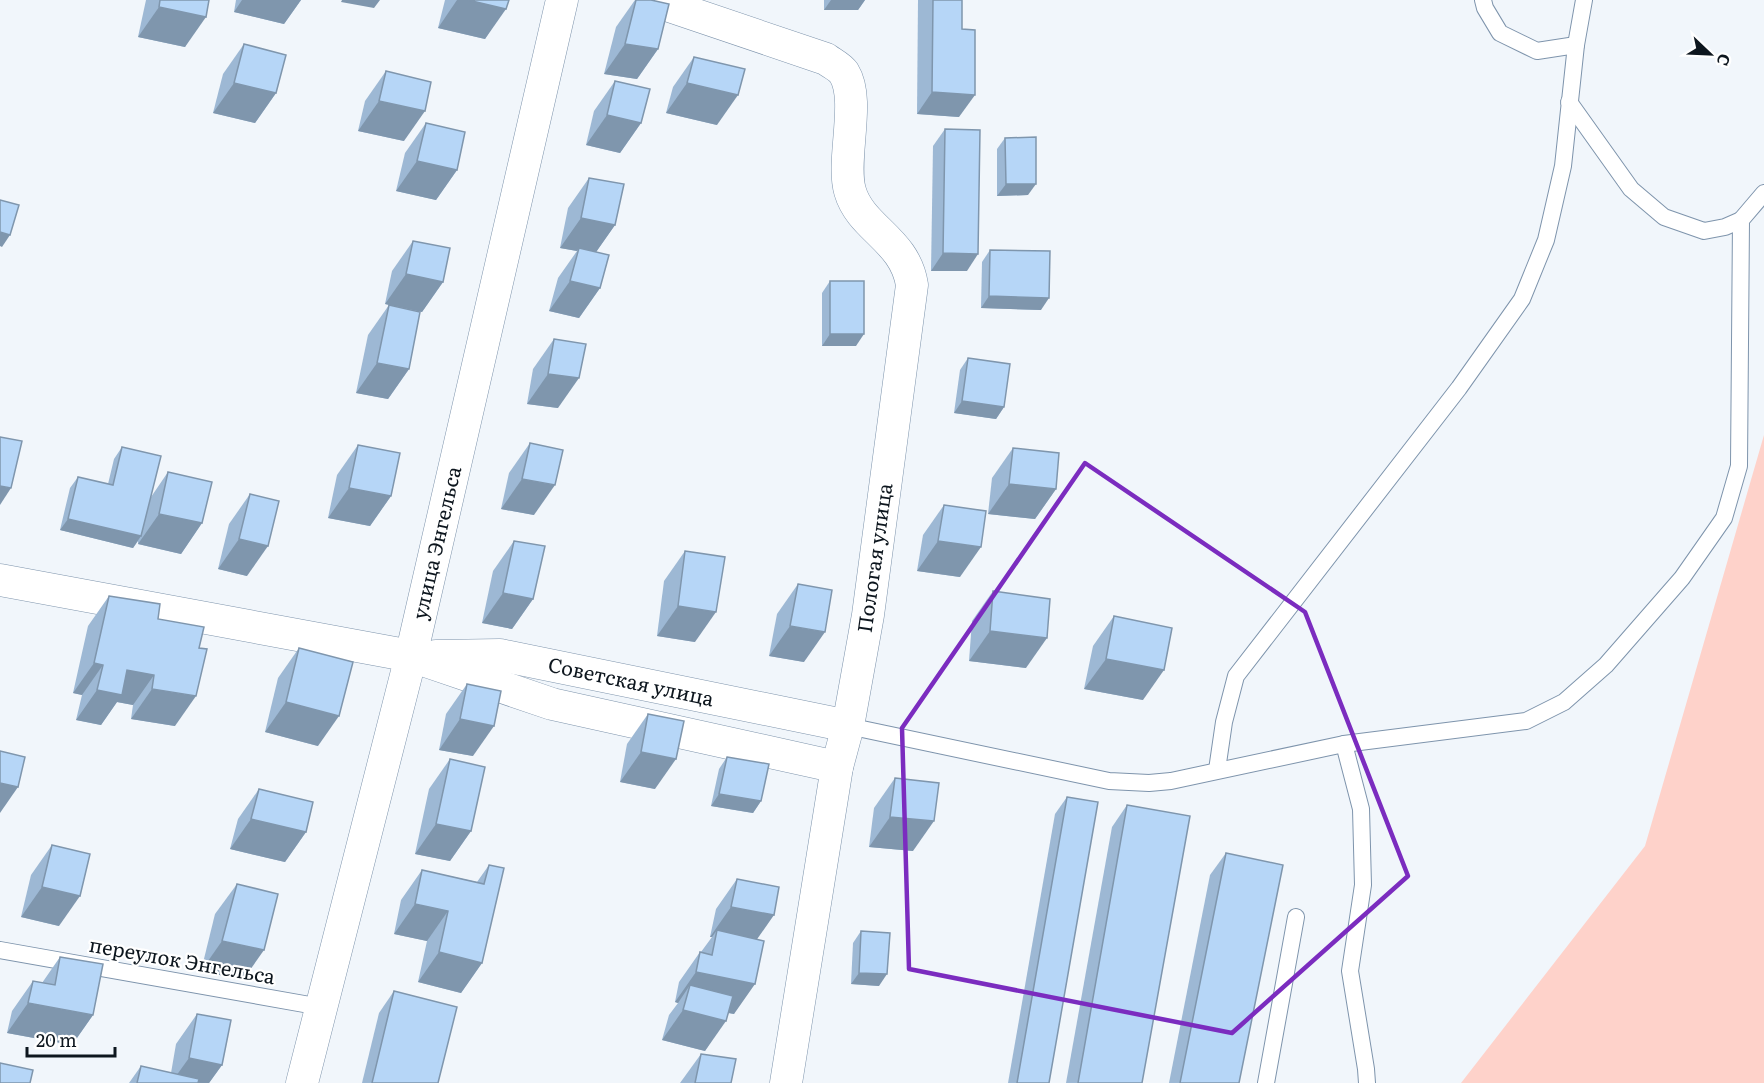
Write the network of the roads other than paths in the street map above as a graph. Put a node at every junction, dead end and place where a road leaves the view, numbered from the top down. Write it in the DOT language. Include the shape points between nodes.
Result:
graph roads {
  1 [pos="561,0"];
  2 [pos="652,0"];
  3 [pos="1483,0"];
  4 [pos="1584,0"];
  5 [pos="1576,45"];
  6 [pos="1569,102"];
  7 [pos="1764,193"];
  8 [pos="1741,220"];
  9 [pos="0,580"];
  10 [pos="411,657"];
  11 [pos="848,726"];
  12 [pos="1344,744"];
  13 [pos="837,767"];
  14 [pos="1217,770"];
  15 [pos="1296,917"];
  16 [pos="0,950"];
  17 [pos="321,1007"];
  18 [pos="302,1083"];
  19 [pos="786,1083"];
  20 [pos="1266,1083"];
  21 [pos="1366,1083"];
  1 -- 10 [label="street, улица Энгельса"];
  2 -- 11 [label="street, Пологая улица" via="826,59 843,72 850,93 850,192 860,211 901,255 909,270 912,285 868,615"];
  3 -- 5 [label="lane" via="1500,33 1537,51"];
  4 -- 5 [label="lane"];
  5 -- 6 [label="lane"];
  6 -- 8 [label="lane" via="1631,189 1664,217 1704,231"];
  6 -- 14 [label="lane" via="1563,166 1546,240 1522,299 1459,388 1236,676"];
  7 -- 8 [label="lane"];
  8 -- 12 [label="lane" via="1739,466 1724,518 1682,578 1606,665 1564,702 1526,721"];
  9 -- 10 [label="street, Советская улица"];
  10 -- 11 [label="street, Советская улица" via="500,655"];
  10 -- 13 [label="street, Советская улица" via="552,704"];
  10 -- 17 [label="street, улица Энгельса"];
  11 -- 13 [label="street, Пологая улица"];
  11 -- 14 [label="lane" via="1109,781 1171,781"];
  12 -- 14 [label="lane"];
  12 -- 21 [label="lane" via="1361,809 1363,885 1350,971"];
  13 -- 19 [label="street, Пологая улица"];
  15 -- 20 [label="lane"];
  16 -- 17 [label="lane, переулок Энгельса"];
  17 -- 18 [label="street, улица Энгельса"];
}
